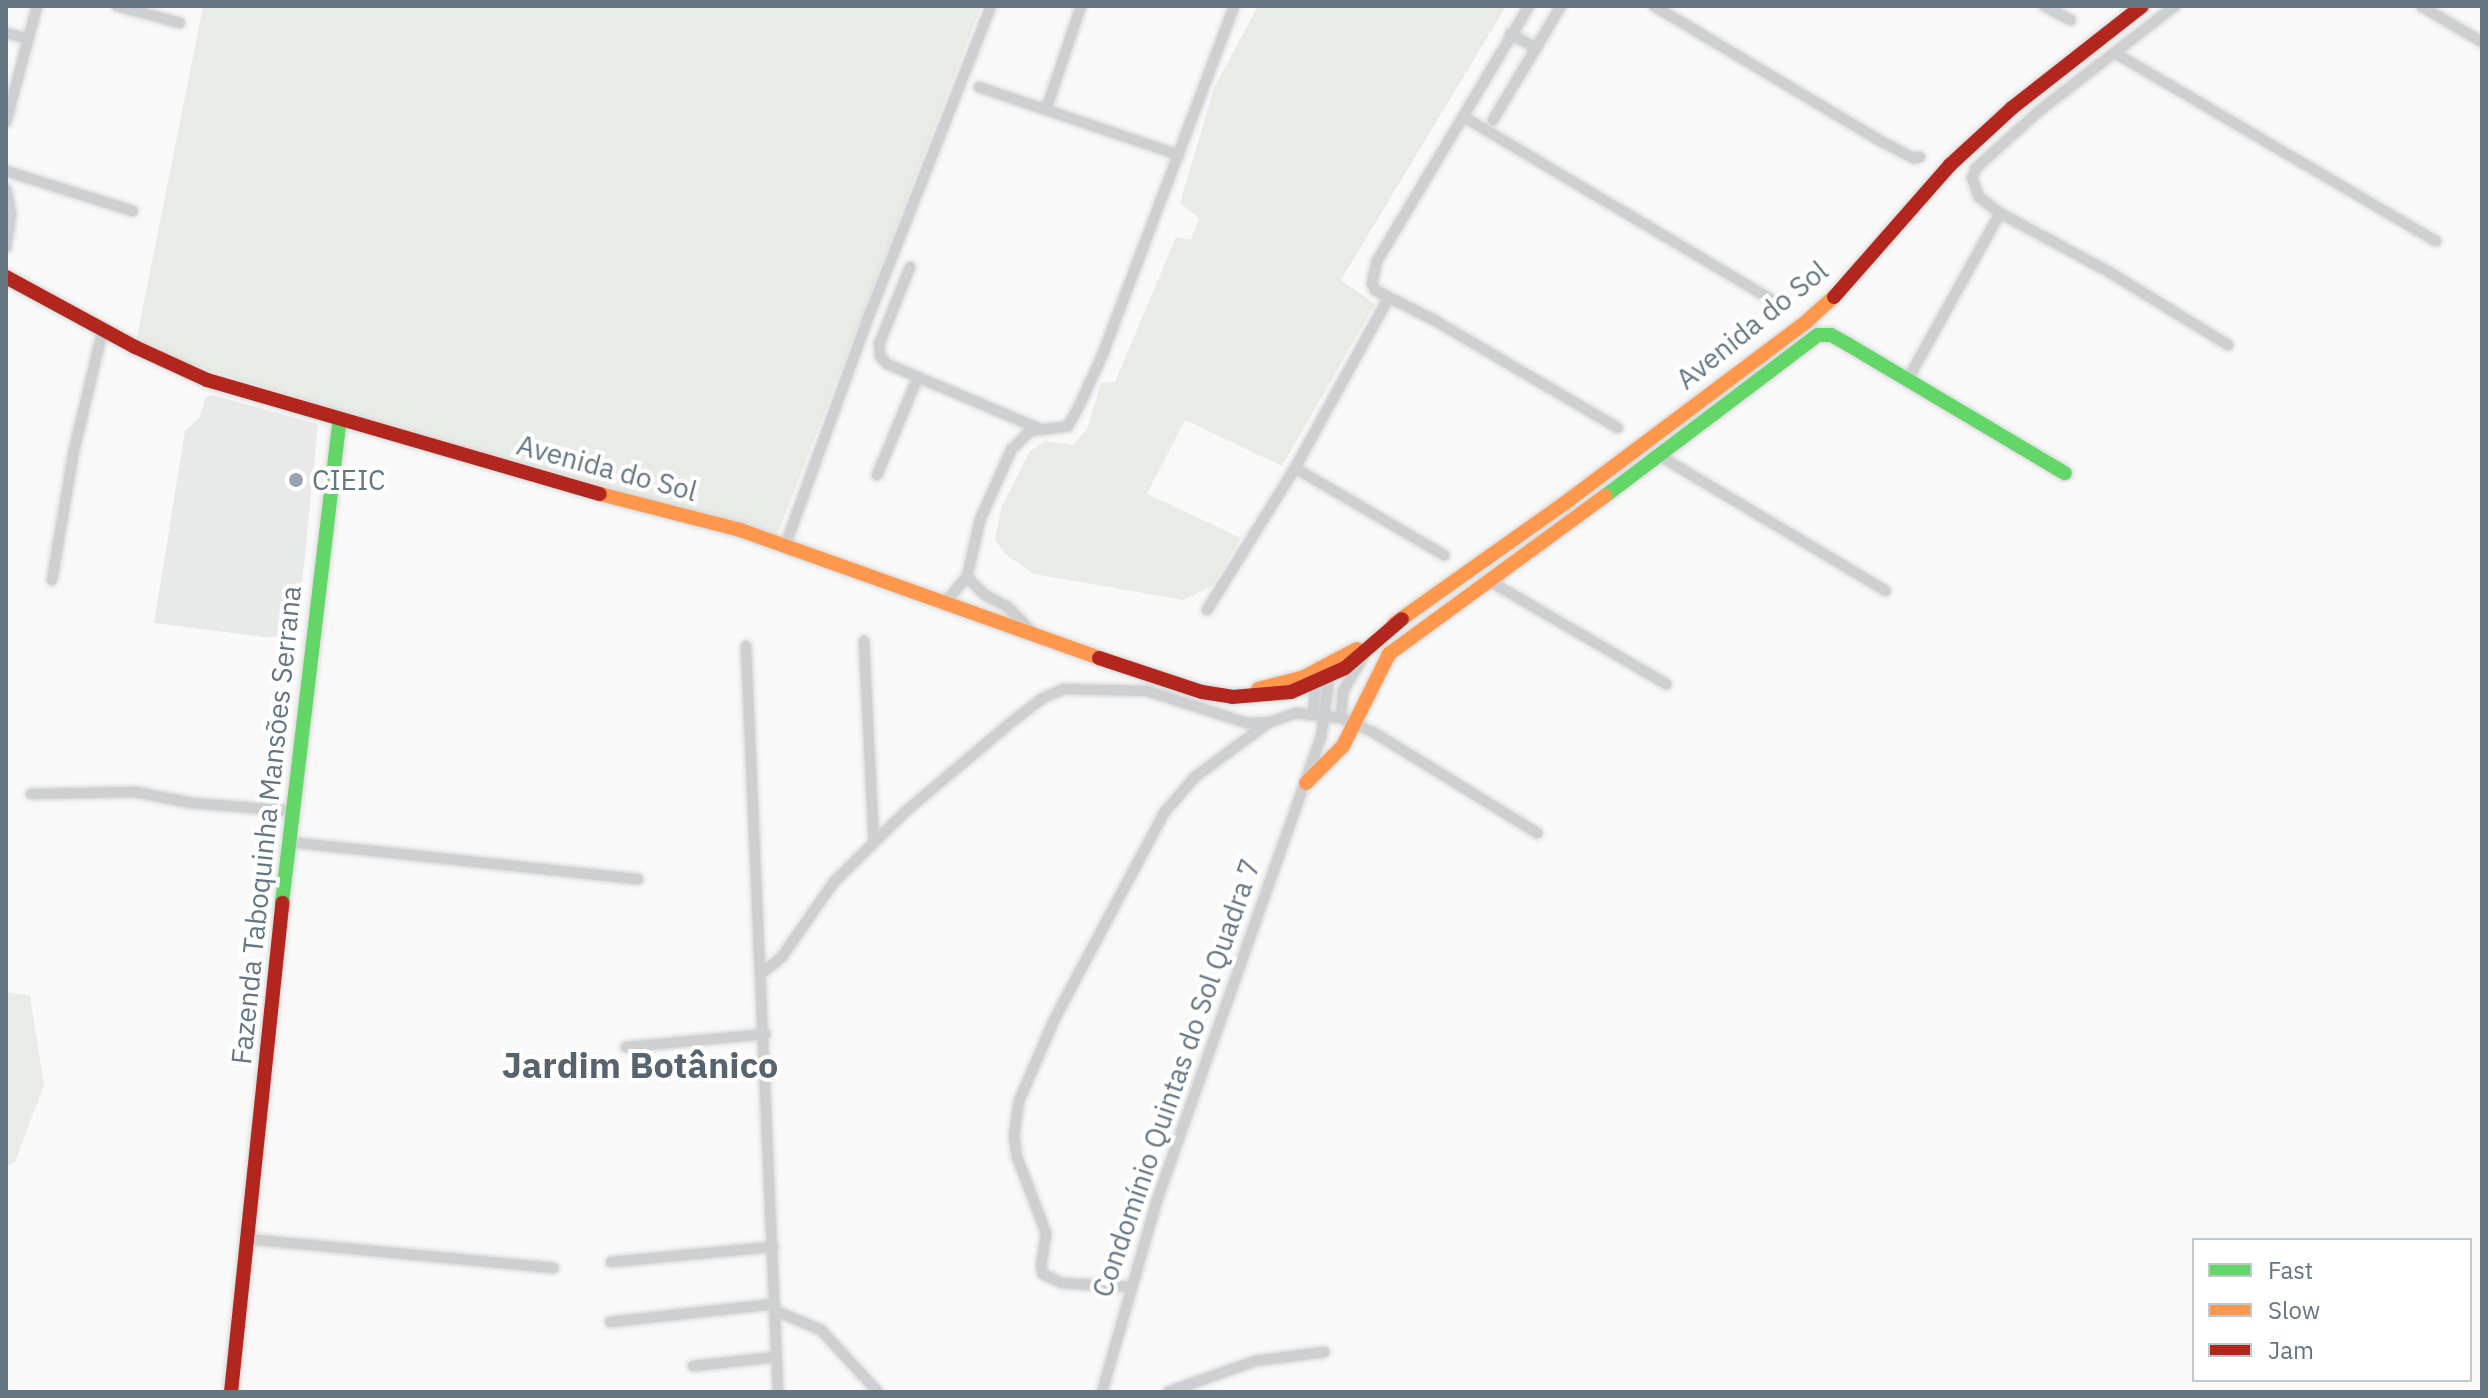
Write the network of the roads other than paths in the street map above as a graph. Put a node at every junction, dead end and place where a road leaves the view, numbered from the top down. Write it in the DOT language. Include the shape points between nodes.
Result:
graph roads {
  1 [pos="37,6"];
  2 [pos="117,6"];
  3 [pos="991,6"];
  4 [pos="1081,6"];
  5 [pos="1234,6"];
  6 [pos="1529,6"];
  7 [pos="1561,6"];
  8 [pos="1654,6"];
  9 [pos="2044,6"];
  10 [pos="2142,6"];
  11 [pos="2175,6"];
  12 [pos="2421,6"];
  13 [pos="2070,20"];
  14 [pos="180,23"];
  15 [pos="6,33"];
  16 [pos="1510,34"];
  17 [pos="28,39"];
  18 [pos="2482,42"];
  19 [pos="1536,48"];
  20 [pos="2115,53"];
  21 [pos="979,87"];
  22 [pos="1046,110"];
  23 [pos="1464,117"];
  24 [pos="1493,120"];
  25 [pos="6,122"];
  26 [pos="1179,155"];
  27 [pos="1920,157"];
  28 [pos="6,171"];
  29 [pos="6,189"];
  30 [pos="133,211"];
  31 [pos="2000,213"];
  32 [pos="2436,241"];
  33 [pos="6,248"];
  34 [pos="910,267"];
  35 [pos="6,277"];
  36 [pos="1389,297"];
  37 [pos="1780,305"];
  38 [pos="103,329"];
  39 [pos="2228,345"];
  40 [pos="918,377"];
  41 [pos="1908,379"];
  42 [pos="340,419"];
  43 [pos="1038,428"];
  44 [pos="1618,428"];
  45 [pos="1658,455"];
  46 [pos="1295,468"];
  47 [pos="2065,473"];
  48 [pos="877,475"];
  49 [pos="785,546"];
  50 [pos="1444,555"];
  51 [pos="967,577"];
  52 [pos="52,580"];
  53 [pos="1491,582"];
  54 [pos="1886,591"];
  55 [pos="946,601"];
  56 [pos="1207,610"];
  57 [pos="1402,619"];
  58 [pos="1036,637"];
  59 [pos="864,641"];
  60 [pos="746,646"];
  61 [pos="1366,653"];
  62 [pos="1323,674"];
  63 [pos="1666,684"];
  64 [pos="1342,696"];
  65 [pos="1313,714"];
  66 [pos="1326,716"];
  67 [pos="1348,720"];
  68 [pos="1270,722"];
  69 [pos="1321,738"];
  70 [pos="1340,750"];
  71 [pos="1306,783"];
  72 [pos="31,794"];
  73 [pos="292,811"];
  74 [pos="1537,833"];
  75 [pos="289,842"];
  76 [pos="874,842"];
  77 [pos="638,879"];
  78 [pos="763,972"];
  79 [pos="765,1034"];
  80 [pos="626,1047"];
  81 [pos="247,1239"];
  82 [pos="773,1247"];
  83 [pos="611,1262"];
  84 [pos="554,1268"];
  85 [pos="1131,1287"];
  86 [pos="776,1307"];
  87 [pos="610,1322"];
  88 [pos="1324,1352"];
  89 [pos="777,1357"];
  90 [pos="693,1366"];
  91 [pos="231,1392"];
  92 [pos="778,1392"];
  93 [pos="878,1392"];
  94 [pos="1102,1392"];
  95 [pos="1168,1392"];
  1 -- 17 [label="street"];
  2 -- 14 [label="street"];
  3 -- 49 [label="street"];
  4 -- 22 [label="street"];
  5 -- 26 [label="street"];
  6 -- 16 [label="street"];
  7 -- 19 [label="street"];
  8 -- 27 [label="street" via="1877,139"];
  9 -- 13 [label="street"];
  10 -- 57 [label="street, Avenida do Sol" via="2044,81 1950,165 1840,291 1807,321"];
  11 -- 20 [label="street"];
  12 -- 18 [label="street"];
  15 -- 17 [label="street"];
  16 -- 19 [label="street"];
  16 -- 23 [label="street"];
  17 -- 25 [label="street"];
  19 -- 24 [label="street"];
  20 -- 31 [label="street" via="1976,168 1972,178 1979,197"];
  20 -- 32 [label="street"];
  21 -- 22 [label="street"];
  22 -- 26 [label="street"];
  23 -- 36 [label="street" via="1372,273 1375,290"];
  23 -- 37 [label="street"];
  26 -- 43 [label="street" via="1079,406 1068,426"];
  28 -- 30 [label="street"];
  29 -- 33 [label="street" via="11,215"];
  31 -- 39 [label="street"];
  31 -- 41 [label="street"];
  34 -- 40 [label="street" via="879,344 887,364"];
  35 -- 38 [label="street, Avenida do Sol"];
  36 -- 44 [label="street"];
  36 -- 46 [label="street"];
  38 -- 42 [label="street, Avenida do Sol" via="207,380"];
  38 -- 52 [label="street" via="74,450"];
  40 -- 43 [label="street"];
  40 -- 48 [label="street"];
  41 -- 45 [label="street, Condomínio Quintas do Sol Quadra 7" via="1822,334"];
  41 -- 47 [label="street"];
  42 -- 49 [label="street, Avenida do Sol"];
  42 -- 73 [label="street, Fazenda Taboquinha Mansões Serrana"];
  43 -- 51 [label="street" via="1023,434 1005,461 980,520"];
  45 -- 53 [label="street, Condomínio Quintas do Sol Quadra 7"];
  45 -- 54 [label="street"];
  46 -- 50 [label="street"];
  46 -- 56 [label="street"];
  49 -- 55 [label="street, Avenida do Sol"];
  51 -- 55 [label="street"];
  51 -- 58 [label="street" via="1008,607"];
  53 -- 63 [label="street"];
  53 -- 67 [label="street, Condomínio Quintas do Sol Quadra 7" via="1389,654"];
  55 -- 58 [label="street, Avenida do Sol"];
  57 -- 61 [label="street, Avenida do Sol"];
  57 -- 62 [label="street, Avenida do Sol"];
  58 -- 62 [label="street, Avenida do Sol" via="1202,692 1264,688"];
  59 -- 76 [label="street"];
  60 -- 78 [label="street"];
  61 -- 62 [label="street, Avenida do Sol"];
  61 -- 64 [label="street"];
  62 -- 64 [label="street"];
  62 -- 65 [label="street"];
  62 -- 66 [label="street, Condomínio Quintas do Sol Quadra 7"];
  64 -- 67 [label="street"];
  65 -- 66 [label="street"];
  65 -- 68 [label="street" via="1289,714"];
  66 -- 67 [label="street"];
  66 -- 69 [label="street, Condomínio Quintas do Sol Quadra 7"];
  67 -- 70 [label="street, Condomínio Quintas do Sol Quadra 7"];
  67 -- 74 [label="street"];
  68 -- 76 [label="street" via="1234,720 1147,691 1064,689 1014,720"];
  68 -- 85 [label="street" via="1195,777 1164,813 1054,1020 1019,1101 1014,1136 1046,1233 1043,1274 1062,1283"];
  69 -- 70 [label="street" via="1329,748"];
  69 -- 71 [label="street, Condomínio Quintas do Sol Quadra 7"];
  70 -- 71 [label="street, Condomínio Quintas do Sol Quadra 7"];
  71 -- 85 [label="street, Condomínio Quintas do Sol Quadra 7" via="1208,1051"];
  72 -- 73 [label="street" via="135,792 192,803"];
  73 -- 75 [label="street, Fazenda Taboquinha Mansões Serrana"];
  75 -- 77 [label="street"];
  75 -- 81 [label="street, Fazenda Taboquinha Mansões Serrana"];
  76 -- 78 [label="street" via="834,882 781,958"];
  78 -- 79 [label="street"];
  79 -- 80 [label="street"];
  79 -- 82 [label="street"];
  81 -- 84 [label="street"];
  81 -- 91 [label="street, Fazenda Taboquinha Mansões Serrana"];
  82 -- 83 [label="street"];
  82 -- 86 [label="street"];
  85 -- 94 [label="street, Condomínio Quintas do Sol Quadra 7"];
  86 -- 87 [label="street"];
  86 -- 89 [label="street"];
  86 -- 93 [label="street" via="821,1330"];
  88 -- 95 [label="street" via="1255,1361"];
  89 -- 90 [label="street"];
  89 -- 92 [label="street"];
}
